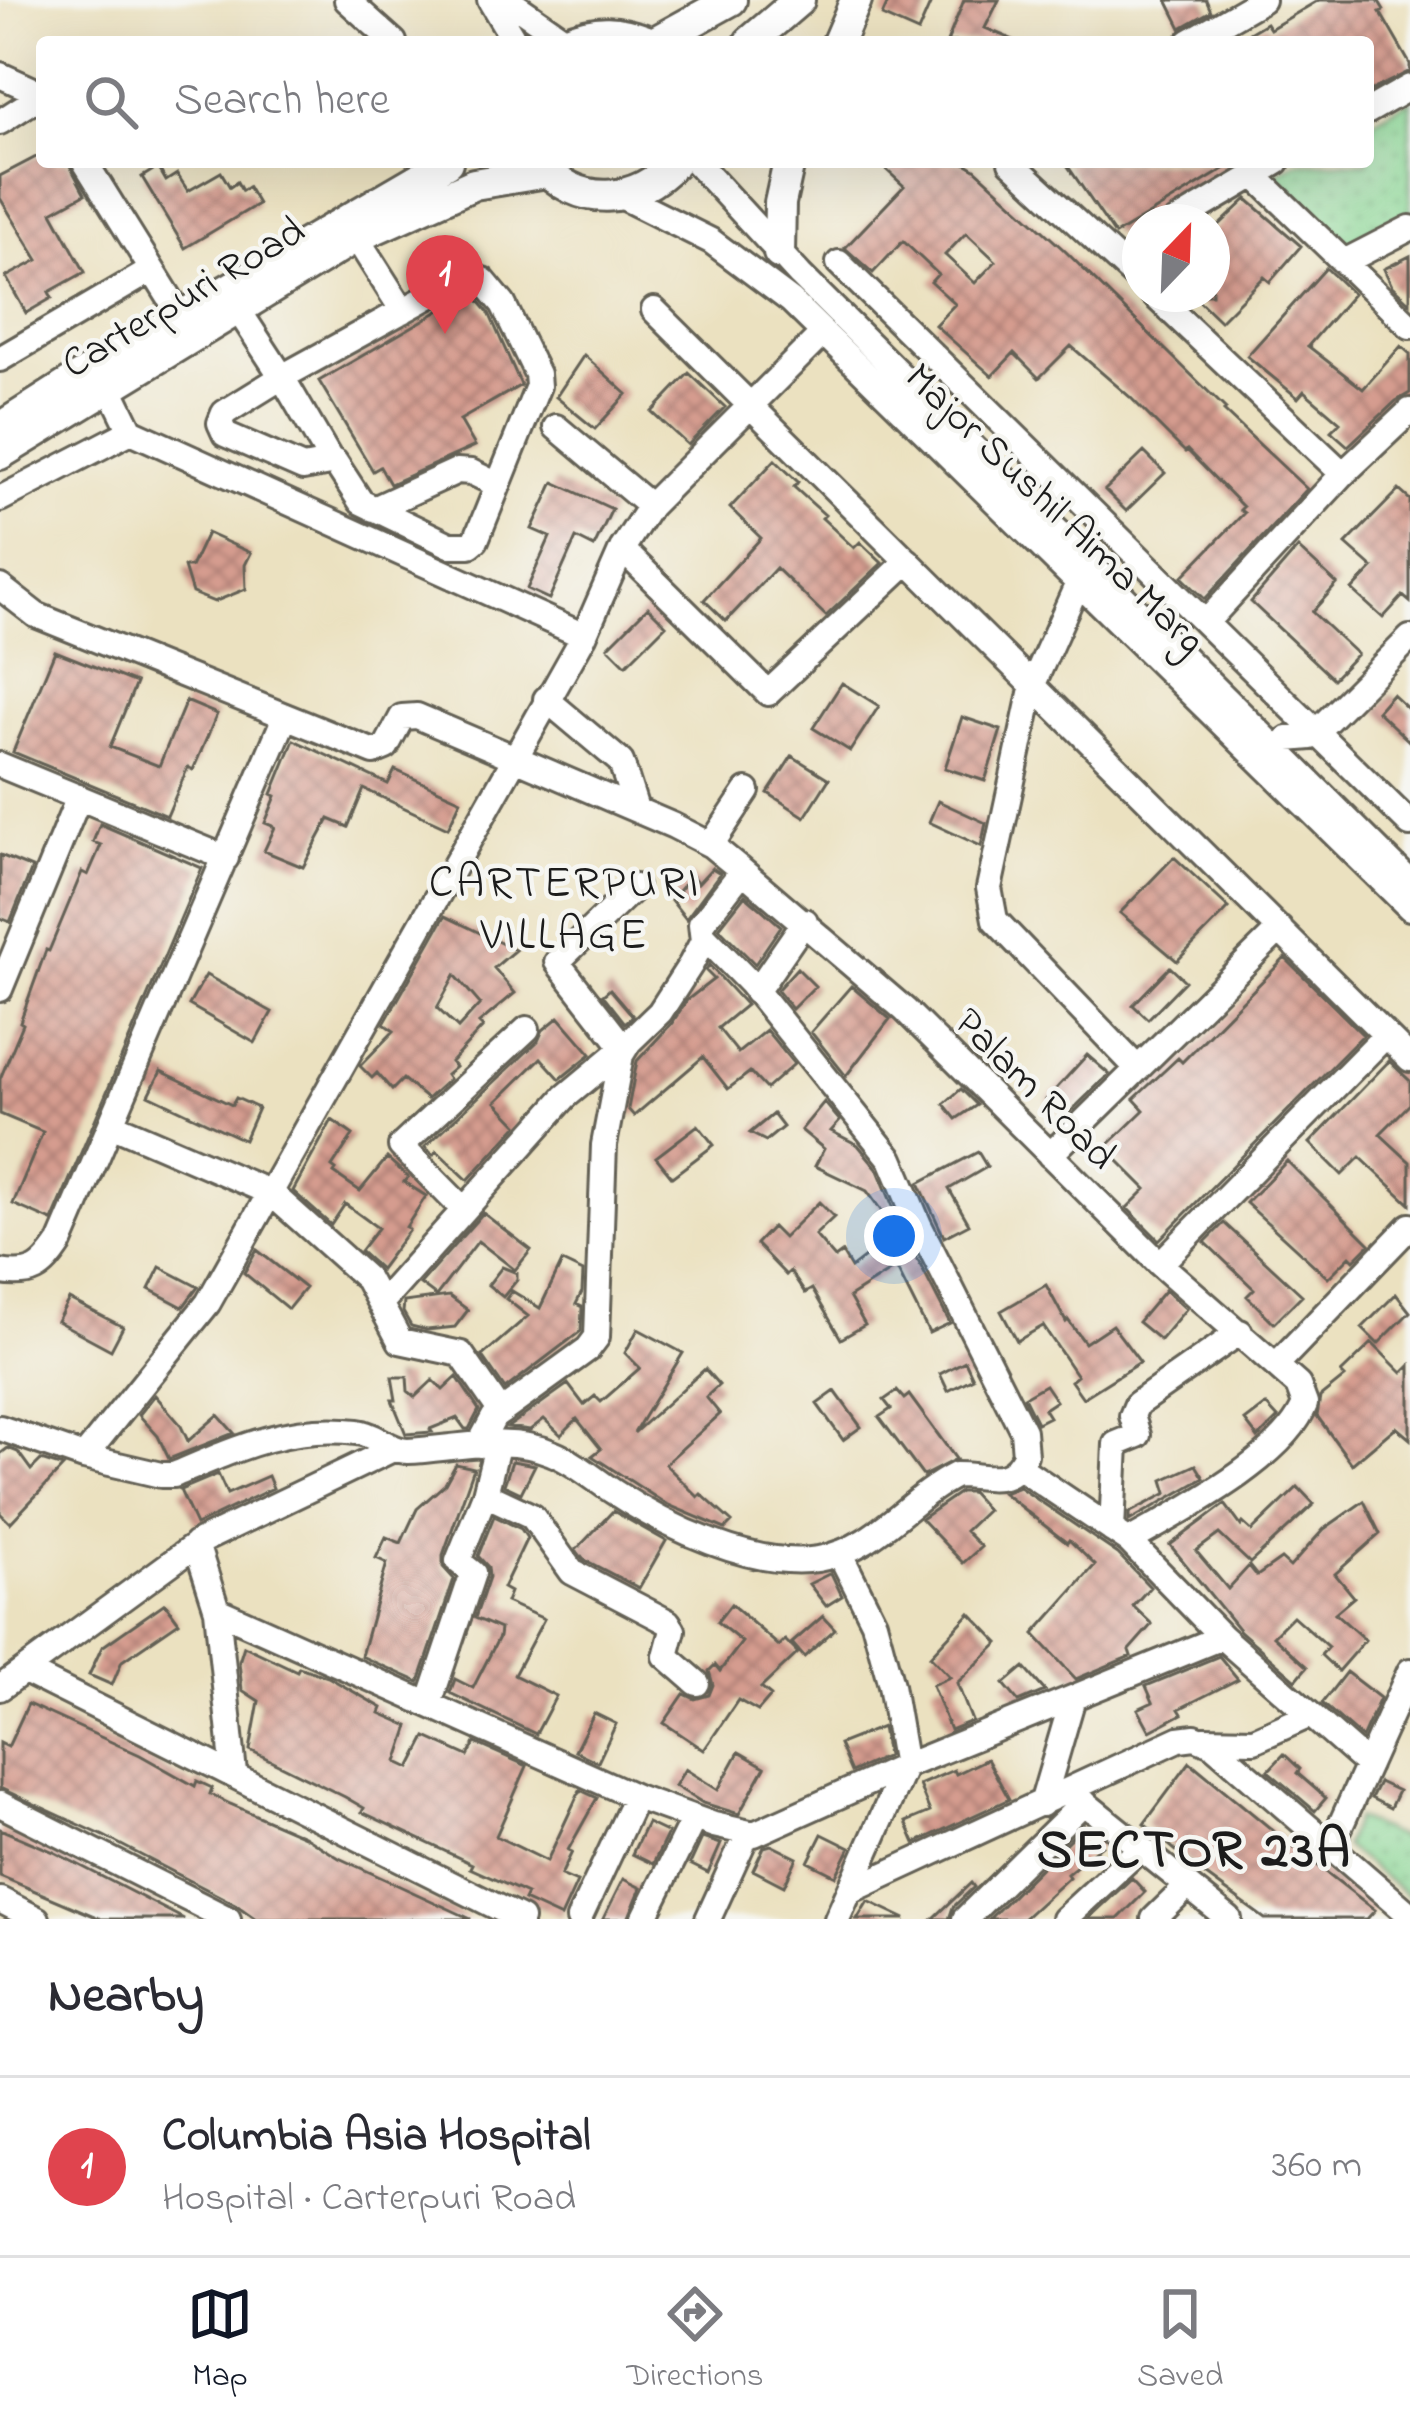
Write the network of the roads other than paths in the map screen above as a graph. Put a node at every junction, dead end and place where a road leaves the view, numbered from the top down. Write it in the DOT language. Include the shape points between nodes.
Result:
graph roads {
  1 [pos="347,0"];
  2 [pos="490,0"];
  3 [pos="731,0"];
  4 [pos="799,0"];
  5 [pos="856,0"];
  6 [pos="1262,0"];
  7 [pos="520,4"];
  8 [pos="387,36"];
  9 [pos="511,36"];
  10 [pos="559,36"];
  11 [pos="580,36"];
  12 [pos="635,36"];
  13 [pos="663,36"];
  14 [pos="757,36"];
  15 [pos="841,36"];
  16 [pos="1199,36"];
  17 [pos="0,75"];
  18 [pos="1410,87"];
  19 [pos="36,91"];
  20 [pos="36,98"];
  21 [pos="1374,107"];
  22 [pos="0,122"];
  23 [pos="89,168"];
  24 [pos="437,168"];
  25 [pos="539,168"];
  26 [pos="544,168"];
  27 [pos="670,168"];
  28 [pos="701,168"];
  29 [pos="789,168"];
  30 [pos="1017,168"];
  31 [pos="1266,168"];
  32 [pos="1254,175"];
  33 [pos="622,197"];
  34 [pos="1206,204"];
  35 [pos="1410,228"];
  36 [pos="356,237"];
  37 [pos="779,254"];
  38 [pos="1122,255"];
  39 [pos="1116,259"];
  40 [pos="1345,262"];
  41 [pos="839,263"];
  42 [pos="1122,264"];
  43 [pos="152,270"];
  44 [pos="654,310"];
  45 [pos="239,311"];
  46 [pos="404,311"];
  47 [pos="1173,312"];
  48 [pos="181,316"];
  49 [pos="1410,326"];
  50 [pos="823,332"];
  51 [pos="0,358"];
  52 [pos="282,377"];
  53 [pos="110,388"];
  54 [pos="749,404"];
  55 [pos="1410,411"];
  56 [pos="556,427"];
  57 [pos="0,428"];
  58 [pos="131,431"];
  59 [pos="0,454"];
  60 [pos="331,461"];
  61 [pos="1343,474"];
  62 [pos="498,485"];
  63 [pos="0,499"];
  64 [pos="650,506"];
  65 [pos="374,509"];
  66 [pos="622,549"];
  67 [pos="908,561"];
  68 [pos="1079,581"];
  69 [pos="0,587"];
  70 [pos="1207,621"];
  71 [pos="584,636"];
  72 [pos="1410,638"];
  73 [pos="1033,685"];
  74 [pos="546,699"];
  75 [pos="286,717"];
  76 [pos="1314,734"];
  77 [pos="1268,755"];
  78 [pos="513,759"];
  79 [pos="0,765"];
  80 [pos="1295,781"];
  81 [pos="747,791"];
  82 [pos="79,797"];
  83 [pos="636,809"];
  84 [pos="1410,824"];
  85 [pos="711,845"];
  86 [pos="226,858"];
  87 [pos="739,868"];
  88 [pos="1410,882"];
  89 [pos="634,887"];
  90 [pos="1410,908"];
  91 [pos="805,921"];
  92 [pos="1280,929"];
  93 [pos="11,931"];
  94 [pos="703,935"];
  95 [pos="0,989"];
  96 [pos="756,992"];
  97 [pos="527,1029"];
  98 [pos="1386,1035"];
  99 [pos="624,1048"];
  100 [pos="1410,1059"];
  101 [pos="1138,1069"];
  102 [pos="111,1124"];
  103 [pos="1050,1155"];
  104 [pos="271,1193"];
  105 [pos="463,1209"];
  106 [pos="1405,1242"];
  107 [pos="1160,1264"];
  108 [pos="0,1272"];
  109 [pos="382,1301"];
  110 [pos="1240,1331"];
  111 [pos="1278,1363"];
  112 [pos="501,1412"];
  113 [pos="0,1428"];
  114 [pos="488,1445"];
  115 [pos="394,1448"];
  116 [pos="84,1457"];
  117 [pos="1019,1467"];
  118 [pos="485,1494"];
  119 [pos="1121,1535"];
  120 [pos="196,1544"];
  121 [pos="840,1554"];
  122 [pos="217,1610"];
  123 [pos="1222,1636"];
  124 [pos="26,1671"];
  125 [pos="1410,1671"];
  126 [pos="697,1683"];
  127 [pos="0,1688"];
  128 [pos="1072,1698"];
  129 [pos="429,1704"];
  130 [pos="1310,1714"];
  131 [pos="1199,1739"];
  132 [pos="1368,1765"];
  133 [pos="904,1766"];
  134 [pos="233,1773"];
  135 [pos="636,1797"];
  136 [pos="1077,1797"];
  137 [pos="0,1804"];
  138 [pos="1042,1804"];
  139 [pos="694,1818"];
  140 [pos="748,1834"];
  141 [pos="1141,1848"];
  142 [pos="1330,1849"];
  143 [pos="1189,1886"];
  144 [pos="850,1891"];
  145 [pos="0,1900"];
  146 [pos="1410,1915"];
  147 [pos="37,1919"];
  148 [pos="228,1919"];
  149 [pos="521,1919"];
  150 [pos="579,1919"];
  151 [pos="644,1919"];
  152 [pos="708,1919"];
  153 [pos="837,1919"];
  154 [pos="965,1919"];
  155 [pos="1064,1919"];
  156 [pos="1154,1919"];
  157 [pos="1229,1919"];
  1 -- 8 [label="street"];
  2 -- 9 [label="street"];
  3 -- 13 [label="main road"];
  4 -- 14 [label="main road"];
  5 -- 15 [label="main road"];
  6 -- 16 [label="street"];
  7 -- 10 [label="street"];
  11 -- 12 [label="main road"];
  17 -- 19 [label="street"];
  18 -- 21 [label="street"];
  20 -- 22 [label="street"];
  23 -- 43 [label="street"];
  24 -- 48 [label="main road, Carterpuri Road"];
  25 -- 36 [label="main road, Carterpuri Road" via="474,184"];
  26 -- 33 [label="main road" via="593,196"];
  27 -- 33 [label="main road"];
  28 -- 37 [label="street, Major Sushil Aima Marg"];
  29 -- 37 [label="main road"];
  30 -- 39 [label="street"];
  31 -- 32 [label="street"];
  32 -- 34 [label="street"];
  32 -- 40 [label="street"];
  33 -- 50 [label="street, Major Sushil Aima Marg" via="711,241"];
  35 -- 40 [label="street"];
  36 -- 45 [label="main road, Carterpuri Road"];
  36 -- 46 [label="street"];
  37 -- 77 [label="street, Major Sushil Aima Marg"];
  38 -- 39 [label="street"];
  39 -- 42 [label="street"];
  40 -- 49 [label="street"];
  41 -- 70 [label="street"];
  43 -- 48 [label="street"];
  43 -- 51 [label="street"];
  44 -- 54 [label="street"];
  45 -- 52 [label="street"];
  45 -- 53 [label="main road, Carterpuri Road"];
  46 -- 52 [label="street"];
  46 -- 62 [label="street" via="464,277 483,280 503,304 539,380"];
  47 -- 61 [label="street"];
  48 -- 57 [label="main road, Carterpuri Road"];
  50 -- 54 [label="street"];
  50 -- 68 [label="street, Major Sushil Aima Marg"];
  52 -- 60 [label="street"];
  52 -- 60 [label="street" via="224,413 221,430 303,468"];
  53 -- 58 [label="street"];
  53 -- 59 [label="main road, Carterpuri Road"];
  54 -- 64 [label="street"];
  54 -- 67 [label="street"];
  55 -- 61 [label="street"];
  56 -- 64 [label="street"];
  58 -- 63 [label="street"];
  58 -- 71 [label="street"];
  60 -- 65 [label="street"];
  61 -- 70 [label="street"];
  62 -- 65 [label="street" via="457,471"];
  62 -- 65 [label="street" via="470,544 451,545"];
  64 -- 66 [label="street"];
  66 -- 67 [label="street" via="768,693"];
  66 -- 71 [label="street"];
  67 -- 73 [label="street"];
  68 -- 73 [label="street"];
  68 -- 77 [label="street, Major Sushil Aima Marg"];
  69 -- 75 [label="street" via="36,615"];
  70 -- 76 [label="street"];
  71 -- 74 [label="street"];
  72 -- 76 [label="street"];
  73 -- 92 [label="street"];
  73 -- 101 [label="street" via="990,905 995,920"];
  74 -- 78 [label="street"];
  74 -- 83 [label="street" via="621,762"];
  75 -- 78 [label="street, Palam Road" via="378,754 402,717 417,716"];
  75 -- 86 [label="street"];
  76 -- 77 [label="street" via="1288,739"];
  76 -- 80 [label="street" via="1312,755"];
  76 -- 84 [label="street"];
  77 -- 80 [label="street, Major Sushil Aima Marg"];
  78 -- 83 [label="street, Palam Road"];
  78 -- 104 [label="street"];
  79 -- 82 [label="street"];
  80 -- 88 [label="street, Major Sushil Aima Marg"];
  80 -- 90 [label="street, Major Sushil Aima Marg"];
  81 -- 85 [label="street"];
  82 -- 86 [label="street"];
  82 -- 93 [label="street"];
  83 -- 85 [label="street, Palam Road"];
  85 -- 87 [label="street, Palam Road"];
  86 -- 102 [label="street"];
  87 -- 91 [label="street, Palam Road"];
  87 -- 94 [label="street" via="704,920"];
  89 -- 99 [label="street" via="557,962"];
  91 -- 96 [label="street"];
  91 -- 103 [label="street, Palam Road"];
  92 -- 98 [label="street"];
  92 -- 101 [label="street"];
  93 -- 95 [label="street"];
  94 -- 96 [label="street"];
  94 -- 99 [label="street" via="660,1012"];
  96 -- 117 [label="street" via="891,1159 1023,1431"];
  97 -- 105 [label="street" via="401,1146"];
  98 -- 100 [label="street"];
  98 -- 107 [label="street"];
  99 -- 105 [label="street" via="565,1097"];
  99 -- 112 [label="street" via="604,1144 597,1337"];
  101 -- 103 [label="street"];
  102 -- 104 [label="street"];
  102 -- 108 [label="street" via="46,1264 26,1276"];
  103 -- 107 [label="street, Palam Road"];
  104 -- 109 [label="street"];
  104 -- 116 [label="street" via="200,1317"];
  105 -- 109 [label="street"];
  106 -- 111 [label="street"];
  107 -- 110 [label="street, Palam Road"];
  109 -- 112 [label="street" via="400,1341 461,1354"];
  110 -- 111 [label="street, Palam Road"];
  110 -- 119 [label="street" via="1137,1404 1138,1435 1116,1444"];
  111 -- 119 [label="street" via="1303,1394 1301,1414 1222,1486"];
  112 -- 114 [label="street"];
  113 -- 116 [label="street"];
  114 -- 115 [label="street"];
  114 -- 118 [label="street"];
  114 -- 121 [label="street" via="556,1454 658,1520 747,1552 797,1561"];
  115 -- 116 [label="street" via="356,1432 272,1436 174,1475"];
  115 -- 120 [label="street"];
  117 -- 119 [label="street"];
  117 -- 121 [label="street" via="1002,1480 956,1475"];
  118 -- 126 [label="street" via="532,1516 572,1572 668,1622 665,1656"];
  118 -- 129 [label="street" via="458,1562 473,1573"];
  119 -- 123 [label="street"];
  120 -- 122 [label="street"];
  120 -- 124 [label="street"];
  121 -- 133 [label="street" via="874,1622"];
  122 -- 129 [label="street"];
  122 -- 134 [label="street"];
  123 -- 128 [label="street"];
  123 -- 130 [label="street"];
  124 -- 127 [label="street"];
  124 -- 134 [label="street"];
  125 -- 132 [label="street"];
  128 -- 133 [label="street"];
  128 -- 138 [label="street"];
  129 -- 135 [label="street"];
  130 -- 131 [label="street" via="1254,1740"];
  130 -- 132 [label="street"];
  131 -- 136 [label="street" via="1179,1739"];
  131 -- 142 [label="street"];
  132 -- 142 [label="street"];
  133 -- 140 [label="street"];
  133 -- 144 [label="street"];
  134 -- 149 [label="street"];
  135 -- 139 [label="street"];
  135 -- 150 [label="street"];
  136 -- 138 [label="street"];
  136 -- 141 [label="street"];
  136 -- 154 [label="street"];
  137 -- 148 [label="street"];
  138 -- 144 [label="street"];
  139 -- 140 [label="street"];
  139 -- 151 [label="street"];
  140 -- 152 [label="street"];
  141 -- 143 [label="street"];
  141 -- 155 [label="street"];
  142 -- 146 [label="street"];
  143 -- 156 [label="street"];
  143 -- 157 [label="street"];
  144 -- 153 [label="street"];
  145 -- 147 [label="street"];
}
